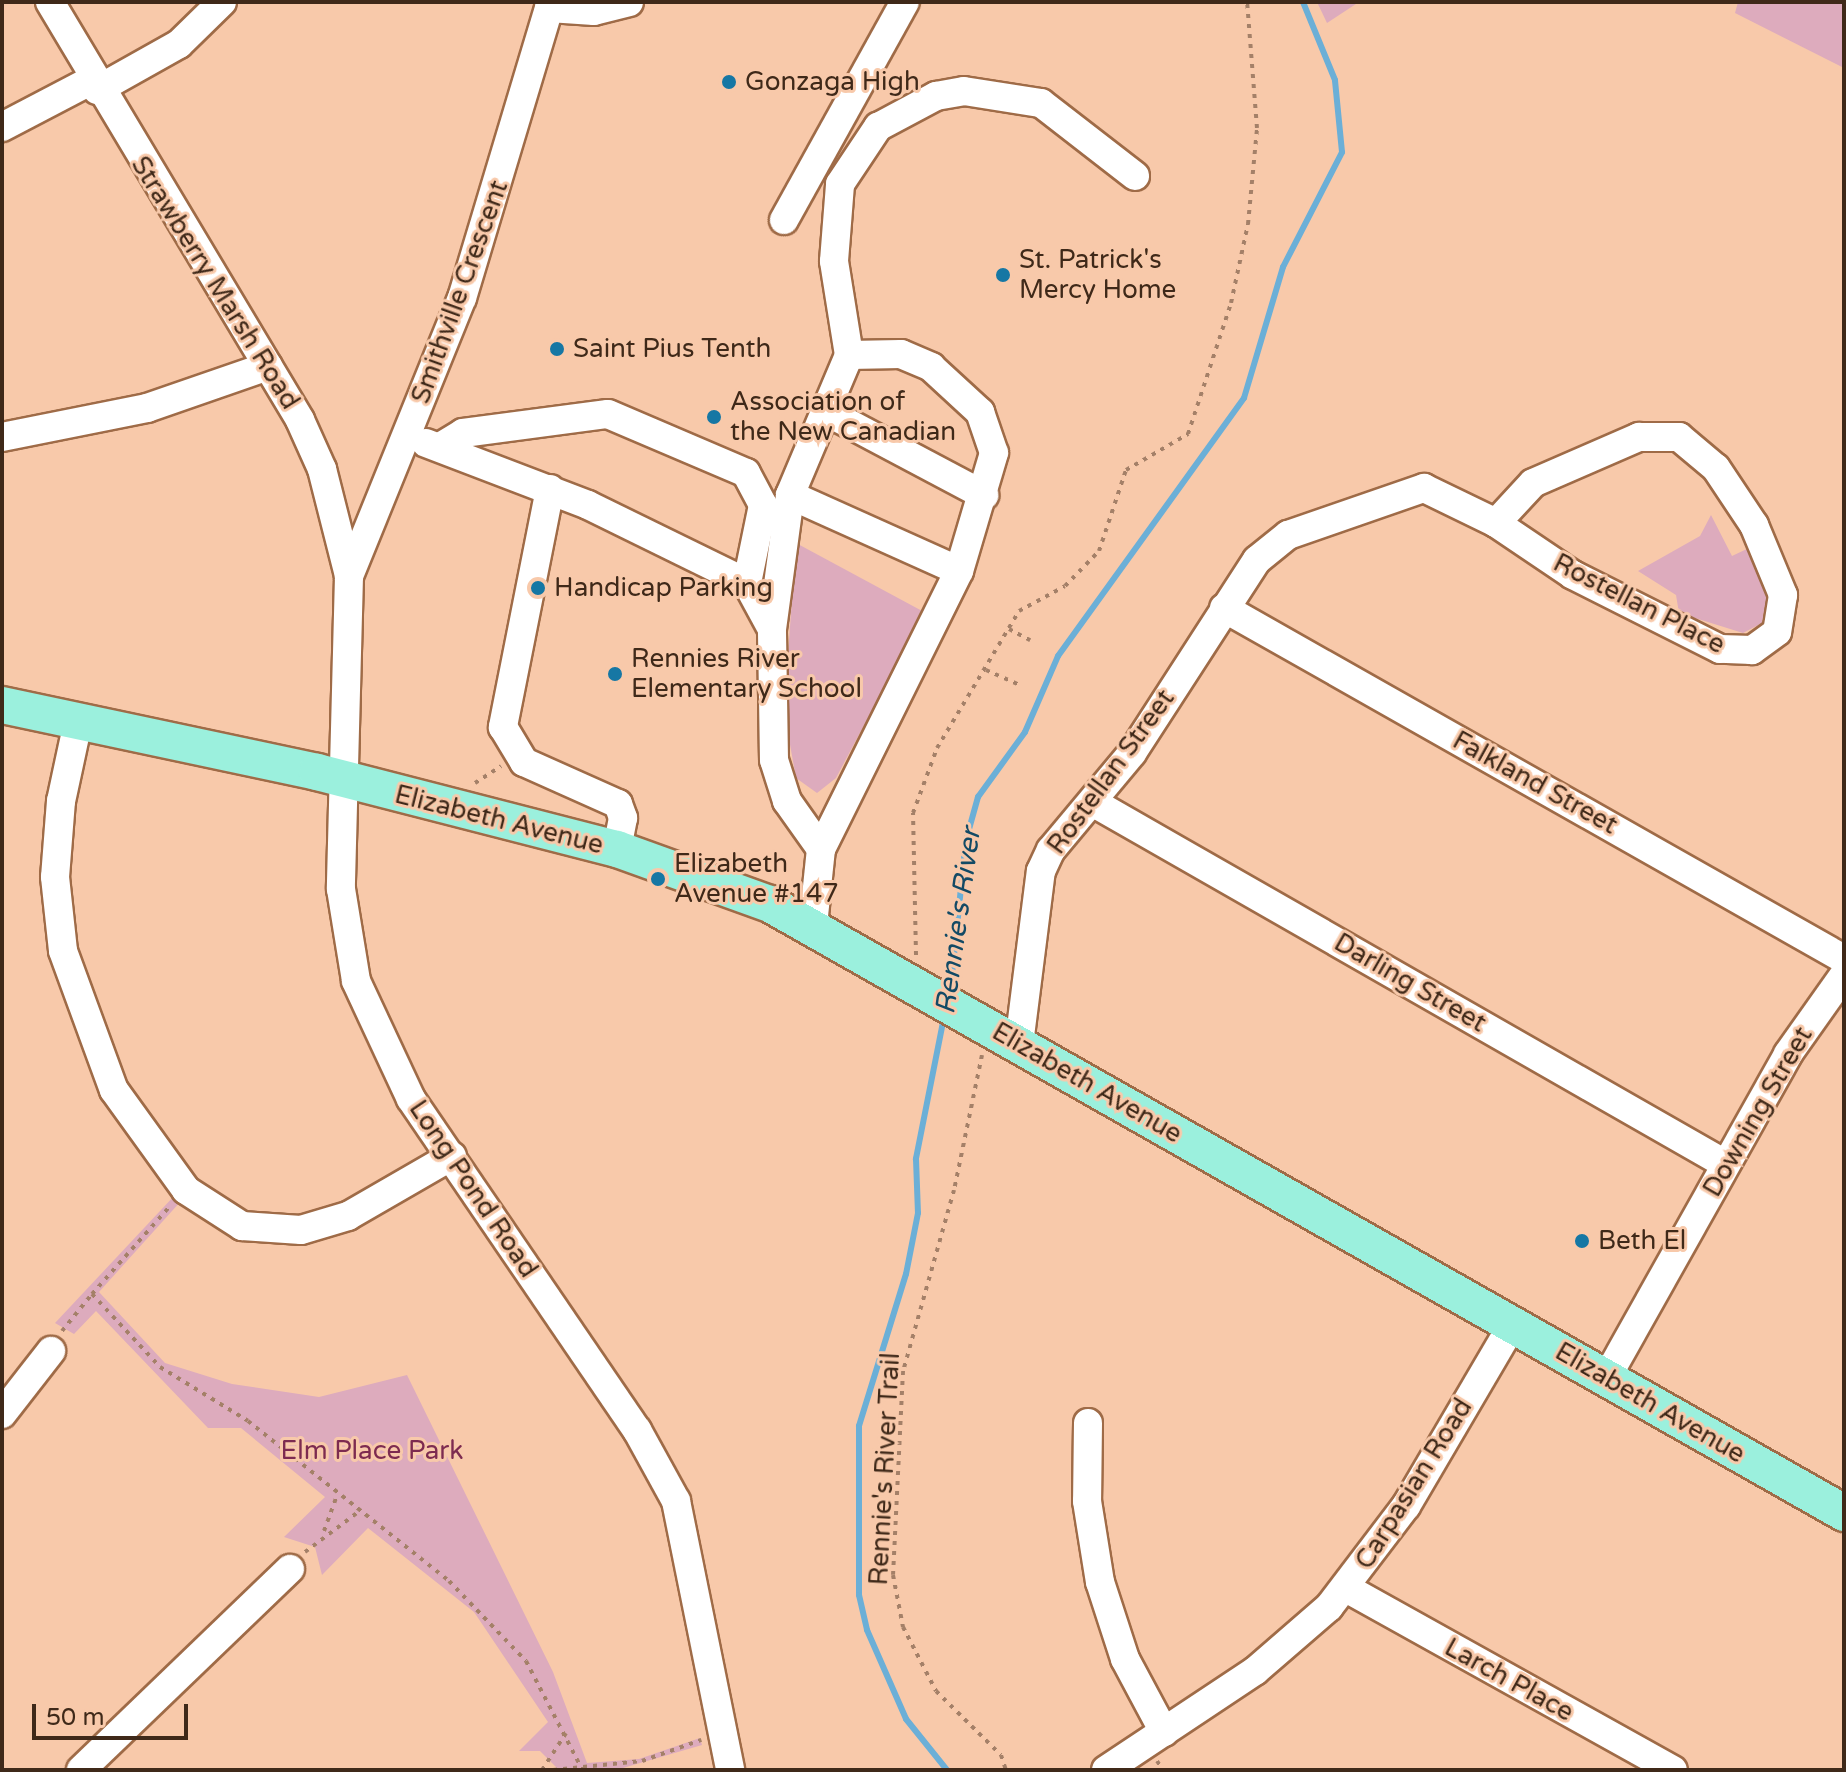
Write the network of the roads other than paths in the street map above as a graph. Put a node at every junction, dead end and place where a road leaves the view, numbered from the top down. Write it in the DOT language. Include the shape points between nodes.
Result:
graph roads {
  1 [pos="50,2"];
  2 [pos="222,2"];
  3 [pos="629,2"];
  4 [pos="905,2"];
  5 [pos="550,5"];
  6 [pos="94,85"];
  7 [pos="2,127"];
  8 [pos="1135,176"];
  9 [pos="784,220"];
  10 [pos="849,355"];
  11 [pos="268,366"];
  12 [pos="827,412"];
  13 [pos="2,437"];
  14 [pos="406,438"];
  15 [pos="440,447"];
  16 [pos="550,489"];
  17 [pos="790,495"];
  18 [pos="984,495"];
  19 [pos="1496,523"];
  20 [pos="959,571"];
  21 [pos="349,576"];
  22 [pos="747,583"];
  23 [pos="1224,608"];
  24 [pos="772,629"];
  25 [pos="2,705"];
  26 [pos="78,722"];
  27 [pos="343,780"];
  28 [pos="1094,803"];
  29 [pos="617,849"];
  30 [pos="821,849"];
  31 [pos="813,925"];
  32 [pos="1844,959"];
  33 [pos="1844,975"];
  34 [pos="992,1036"];
  35 [pos="452,1156"];
  36 [pos="1725,1164"];
  37 [pos="1512,1325"];
  38 [pos="51,1351"];
  39 [pos="1607,1377"];
  40 [pos="2,1414"];
  41 [pos="1088,1423"];
  42 [pos="1844,1513"];
  43 [pos="290,1569"];
  44 [pos="1346,1588"];
  45 [pos="1164,1732"];
  46 [pos="81,1770"];
  47 [pos="730,1770"];
  48 [pos="1106,1770"];
  49 [pos="1673,1770"];
  1 -- 6 [label="street, Strawberry Marsh Road"];
  2 -- 6 [label="street" via="179,44"];
  3 -- 5 [label="street" via="594,11"];
  4 -- 9 [label="street"];
  5 -- 14 [label="street, Smithville Crescent" via="503,182"];
  6 -- 7 [label="street"];
  6 -- 11 [label="street, Strawberry Marsh Road"];
  8 -- 10 [label="street" via="1041,103 1010,93 936,96 878,127 840,184 832,219"];
  10 -- 12 [label="street"];
  10 -- 18 [label="street" via="901,354 959,388 990,434"];
  11 -- 13 [label="street" via="118,416"];
  11 -- 21 [label="street, Strawberry Marsh Road" via="322,469"];
  12 -- 17 [label="street"];
  12 -- 18 [label="street"];
  14 -- 15 [label="street"];
  14 -- 21 [label="street, Smithville Crescent"];
  15 -- 16 [label="street"];
  15 -- 22 [label="street" via="463,433 564,417 608,414 641,423 758,485 763,505"];
  16 -- 22 [label="street"];
  16 -- 29 [label="street" via="503,727 516,755 611,797 623,818"];
  17 -- 20 [label="street"];
  17 -- 24 [label="street"];
  18 -- 20 [label="street"];
  19 -- 19 [label="street, Rostellan Place" via="1573,575 1720,649 1752,650 1777,632 1783,595 1754,525 1716,468 1679,437 1639,437 1545,477"];
  19 -- 23 [label="street, Rostellan Place" via="1437,489 1406,493 1274,543"];
  20 -- 30 [label="street"];
  21 -- 27 [label="street, Long Pond Road"];
  22 -- 24 [label="street"];
  23 -- 28 [label="street, Rostellan Street"];
  23 -- 32 [label="street, Falkland Street"];
  24 -- 30 [label="street" via="774,760 787,801"];
  25 -- 26 [label="main road, Elizabeth Avenue"];
  26 -- 27 [label="main road, Elizabeth Avenue"];
  26 -- 35 [label="street" via="57,846 63,951 114,1090 186,1190 242,1226 301,1230 348,1216"];
  27 -- 29 [label="main road, Elizabeth Avenue"];
  27 -- 35 [label="street, Long Pond Road" via="343,915 356,981 387,1058"];
  28 -- 34 [label="street, Rostellan Street" via="1063,831 1041,871"];
  28 -- 36 [label="street, Darling Street"];
  29 -- 31 [label="main road, Elizabeth Avenue"];
  30 -- 31 [label="street"];
  31 -- 34 [label="main road, Elizabeth Avenue" via="923,979"];
  33 -- 36 [label="street, Downing Street"];
  34 -- 37 [label="main road, Elizabeth Avenue"];
  35 -- 47 [label="street, Long Pond Road" via="637,1430 676,1501"];
  36 -- 39 [label="street, Downing Street"];
  37 -- 39 [label="main road, Elizabeth Avenue"];
  37 -- 44 [label="street, Carpasian Road" via="1406,1506"];
  38 -- 40 [label="street"];
  39 -- 42 [label="main road, Elizabeth Avenue"];
  41 -- 45 [label="street" via="1084,1463 1100,1582 1125,1659"];
  43 -- 46 [label="street"];
  44 -- 45 [label="street, Carpasian Road" via="1283,1650"];
  44 -- 49 [label="street, Larch Place"];
  45 -- 48 [label="street, Carpasian Road"];
}
